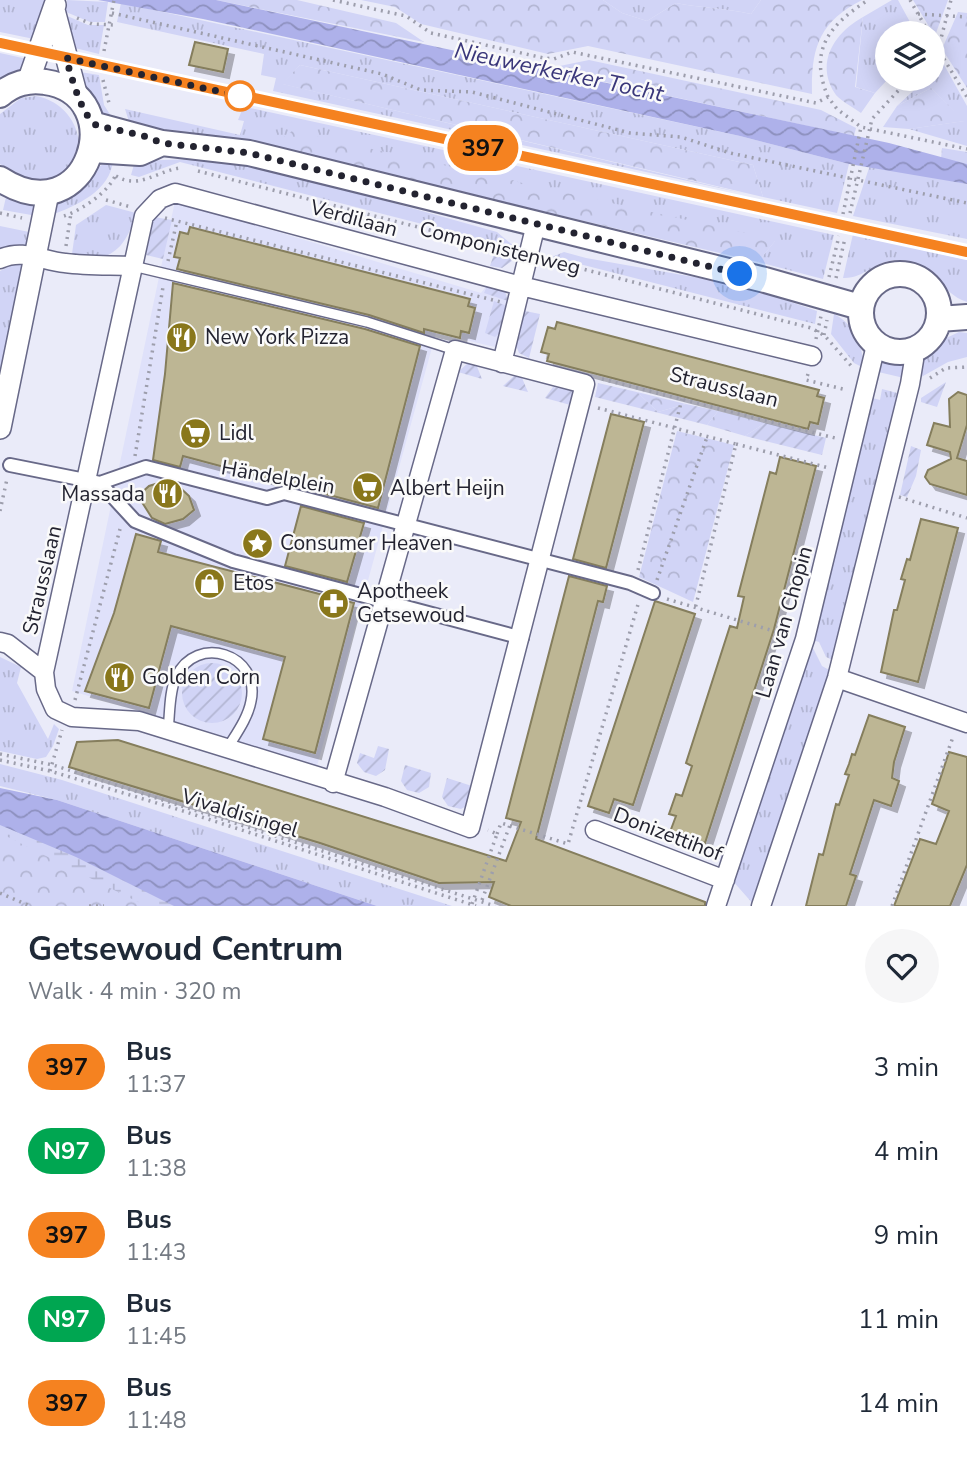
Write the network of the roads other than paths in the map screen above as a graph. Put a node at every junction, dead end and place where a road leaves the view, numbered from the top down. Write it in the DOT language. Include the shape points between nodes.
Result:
graph roads {
  1 [pos="55,5"];
  2 [pos="0,43"];
  3 [pos="37,51"];
  4 [pos="66,58"];
  5 [pos="28,82"];
  6 [pos="0,95"];
  7 [pos="77,97"];
  8 [pos="92,124"];
  9 [pos="162,143"];
  10 [pos="92,150"];
  11 [pos="0,179"];
  12 [pos="48,193"];
  13 [pos="175,193"];
  14 [pos="536,224"];
  15 [pos="967,252"];
  16 [pos="37,255"];
  17 [pos="0,259"];
  18 [pos="133,266"];
  19 [pos="521,286"];
  20 [pos="860,307"];
  21 [pos="967,317"];
  22 [pos="939,319"];
  23 [pos="876,345"];
  24 [pos="455,350"];
  25 [pos="907,352"];
  26 [pos="812,356"];
  27 [pos="502,363"];
  28 [pos="0,428"];
  29 [pos="10,465"];
  30 [pos="94,482"];
  31 [pos="407,525"];
  32 [pos="540,560"];
  33 [pos="653,593"];
  34 [pos="384,601"];
  35 [pos="522,638"];
  36 [pos="0,642"];
  37 [pos="44,672"];
  38 [pos="837,678"];
  39 [pos="963,721"];
  40 [pos="168,730"];
  41 [pos="227,749"];
  42 [pos="333,783"];
  43 [pos="595,830"];
  44 [pos="725,880"];
  45 [pos="716,906"];
  46 [pos="761,906"];
  1 -- 3 [label="street"];
  1 -- 4 [label="street"];
  2 -- 3 [label="lane"];
  3 -- 4 [label="lane"];
  3 -- 5 [label="street"];
  4 -- 7 [label="street"];
  4 -- 15 [label="lane"];
  5 -- 6 [label="main road"];
  5 -- 7 [label="main road" via="59,85"];
  7 -- 8 [label="main road"];
  8 -- 9 [label="main road, Componistenweg"];
  8 -- 10 [label="main road"];
  9 -- 10 [label="main road, Componistenweg" via="140,153"];
  9 -- 14 [label="main road, Componistenweg" via="249,153"];
  10 -- 12 [label="main road" via="77,178"];
  11 -- 12 [label="main road" via="14,189"];
  12 -- 16 [label="street"];
  13 -- 18 [label="street, Strausslaan" via="147,213"];
  13 -- 19 [label="street, Verdilaan"];
  14 -- 19 [label="street"];
  14 -- 20 [label="main road, Componistenweg"];
  16 -- 17 [label="street" via="10,254"];
  16 -- 18 [label="street" via="63,263"];
  16 -- 28 [label="street"];
  18 -- 24 [label="lane" via="367,322"];
  18 -- 30 [label="street, Strausslaan"];
  19 -- 26 [label="street, Verdilaan"];
  19 -- 27 [label="street"];
  20 -- 22 [label="main road" via="871,285 905,273 927,284 935,295"];
  20 -- 23 [label="main road" via="863,328"];
  21 -- 22 [label="main road"];
  22 -- 25 [label="main road" via="928,340"];
  23 -- 25 [label="main road"];
  23 -- 44 [label="street, Laan van Chopin" via="805,639"];
  24 -- 27 [label="street"];
  24 -- 31 [label="street"];
  25 -- 38 [label="street" via="914,360 909,384"];
  27 -- 32 [label="street" via="585,384"];
  29 -- 30 [label="street"];
  30 -- 31 [label="street, Händelplein" via="146,467 267,498 284,493"];
  30 -- 34 [label="street" via="135,522 233,561"];
  30 -- 37 [label="street, Strausslaan"];
  31 -- 32 [label="street, Händelplein"];
  31 -- 34 [label="street"];
  32 -- 33 [label="street, Händelplein"];
  32 -- 35 [label="street"];
  34 -- 35 [label="street"];
  34 -- 42 [label="street"];
  35 -- 42 [label="street" via="470,828"];
  36 -- 37 [label="street"];
  37 -- 40 [label="street, Strausslaan" via="55,709 70,708"];
  38 -- 39 [label="street"];
  38 -- 46 [label="street"];
  40 -- 41 [label="street"];
  40 -- 41 [label="lane" via="175,678 184,664 200,654 223,652 244,665 253,685 251,702"];
  41 -- 42 [label="street"];
  43 -- 44 [label="street, Donizettihof"];
  44 -- 45 [label="street, Laan van Chopin"];
}
